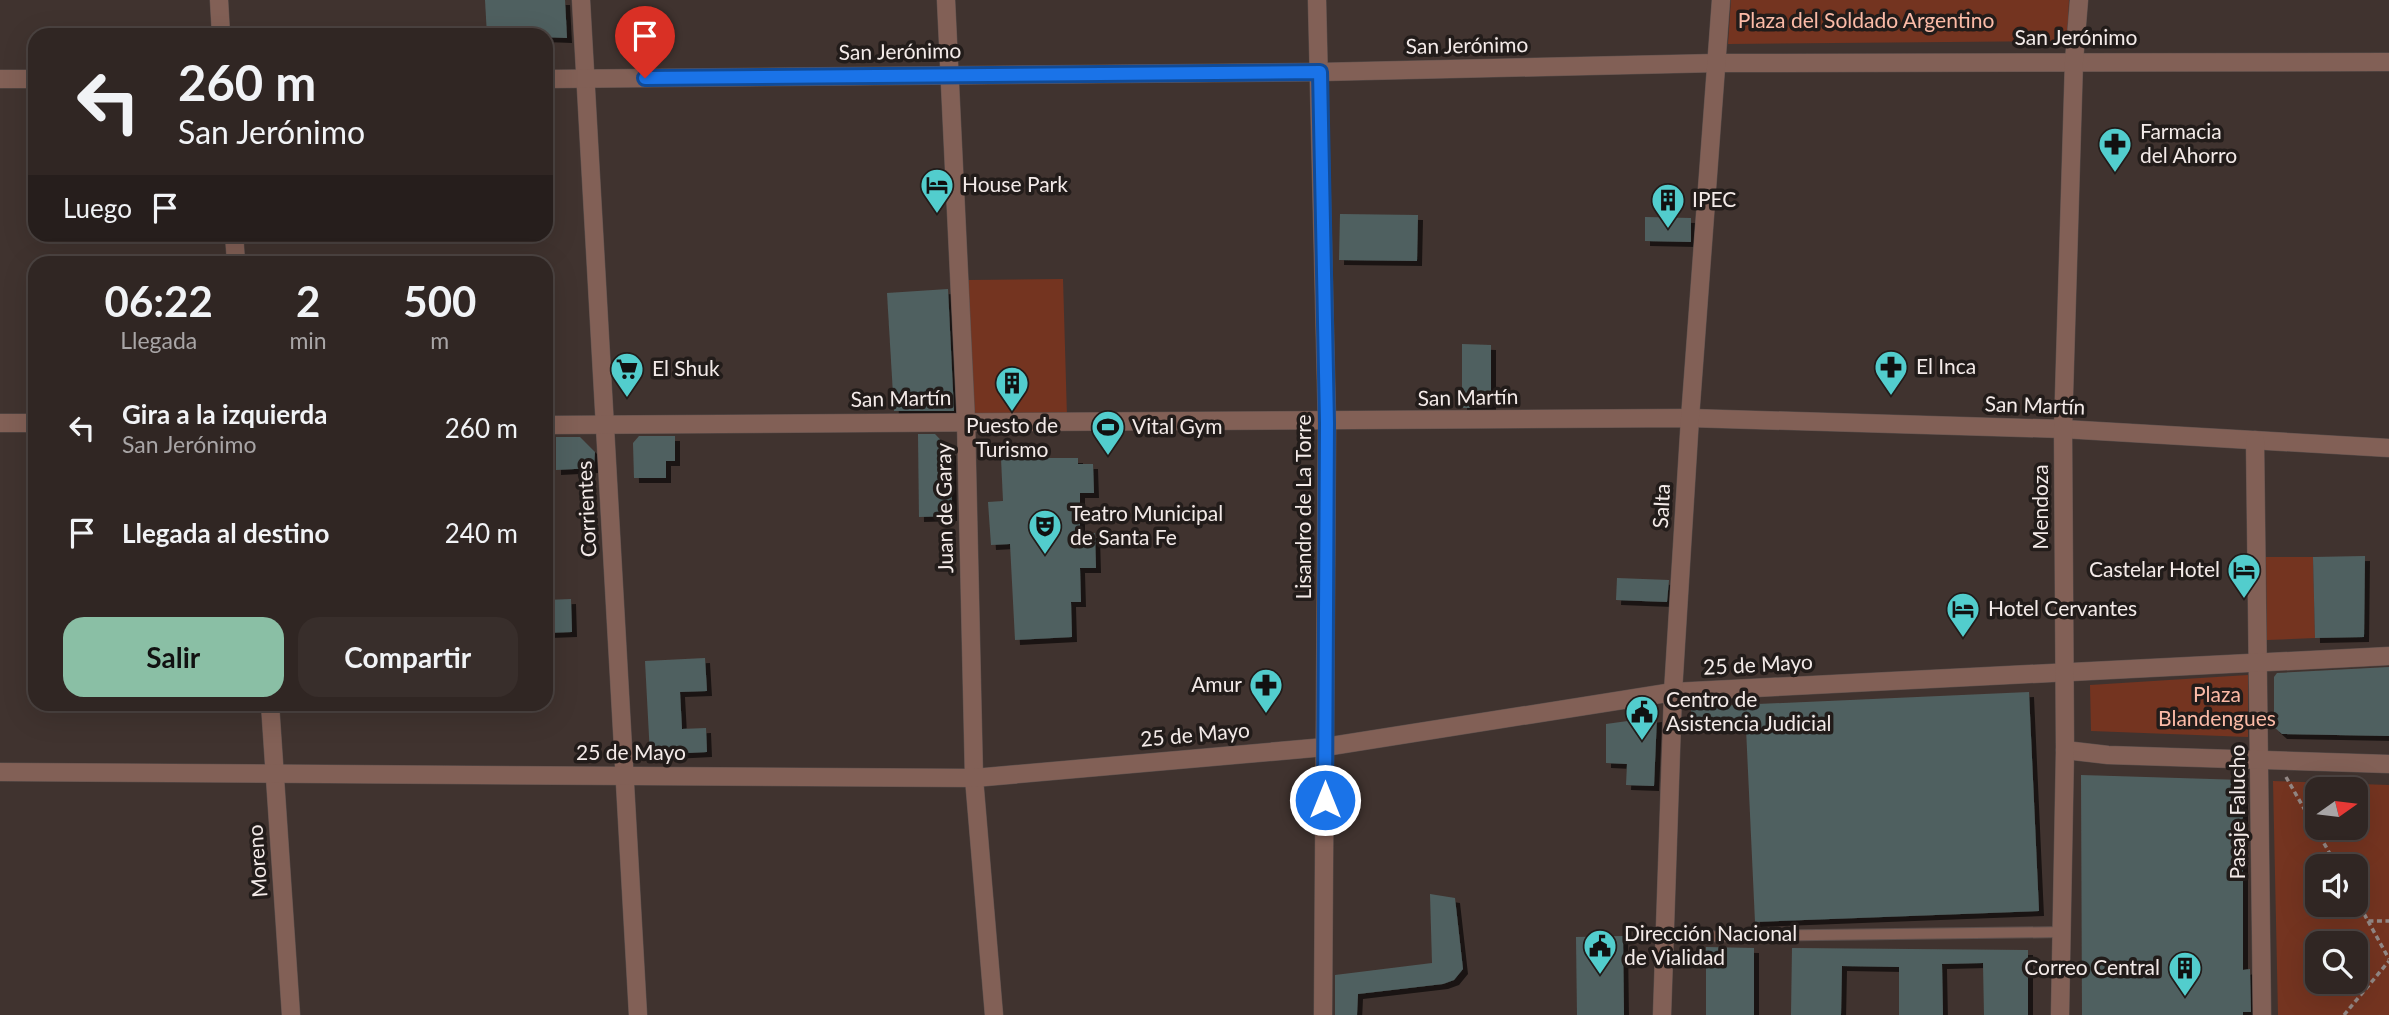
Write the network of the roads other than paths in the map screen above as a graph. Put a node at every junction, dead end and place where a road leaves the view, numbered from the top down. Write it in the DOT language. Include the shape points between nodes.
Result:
graph roads {
  1 [pos="219,0"];
  2 [pos="581,0"];
  3 [pos="946,0"];
  4 [pos="1317,0"];
  5 [pos="1721,0"];
  6 [pos="2079,0"];
  7 [pos="221,28"];
  8 [pos="2074,61"];
  9 [pos="2389,61"];
  10 [pos="1717,63"];
  11 [pos="1320,72"];
  12 [pos="952,74"];
  13 [pos="0,79"];
  14 [pos="28,79"];
  15 [pos="553,79"];
  16 [pos="586,79"];
  17 [pos="1690,418"];
  18 [pos="966,421"];
  19 [pos="0,423"];
  20 [pos="28,423"];
  21 [pos="1327,423"];
  22 [pos="553,425"];
  23 [pos="606,426"];
  24 [pos="2063,429"];
  25 [pos="2255,440"];
  26 [pos="2389,447"];
  27 [pos="2389,656"];
  28 [pos="2259,663"];
  29 [pos="2064,672"];
  30 [pos="1673,692"];
  31 [pos="271,711"];
  32 [pos="1325,747"];
  33 [pos="2065,750"];
  34 [pos="2269,758"];
  35 [pos="2389,764"];
  36 [pos="0,772"];
  37 [pos="275,772"];
  38 [pos="625,776"];
  39 [pos="974,778"];
  40 [pos="2062,932"];
  41 [pos="1665,937"];
  42 [pos="291,1015"];
  43 [pos="638,1015"];
  44 [pos="994,1015"];
  45 [pos="1323,1015"];
  46 [pos="1662,1015"];
  47 [pos="2060,1015"];
  48 [pos="2262,1015"];
  1 -- 7 [label="street"];
  2 -- 16 [label="street, Corrientes"];
  3 -- 12 [label="street, Juan de Garay"];
  4 -- 11 [label="street, Lisandro de La Torre"];
  5 -- 10 [label="street, Salta"];
  6 -- 8 [label="street, Mendoza"];
  8 -- 9 [label="street, San Jerónimo"];
  8 -- 10 [label="street, San Jerónimo"];
  8 -- 24 [label="street, Mendoza"];
  10 -- 11 [label="street, San Jerónimo"];
  10 -- 17 [label="street, Salta"];
  11 -- 12 [label="street, San Jerónimo"];
  11 -- 21 [label="street, Lisandro de La Torre"];
  12 -- 16 [label="street, San Jerónimo"];
  12 -- 18 [label="street, Juan de Garay"];
  13 -- 14 [label="street"];
  15 -- 16 [label="street, San Jerónimo"];
  16 -- 23 [label="street, Corrientes"];
  17 -- 21 [label="street, San Martín"];
  17 -- 24 [label="street, San Martín"];
  17 -- 30 [label="street, Salta"];
  18 -- 21 [label="street, San Martín"];
  18 -- 23 [label="street, San Martín"];
  18 -- 39 [label="street, Juan de Garay"];
  19 -- 20 [label="street"];
  21 -- 32 [label="street, Lisandro de La Torre"];
  22 -- 23 [label="street, San Martín"];
  23 -- 38 [label="street, Corrientes"];
  24 -- 25 [label="street, San Martín"];
  24 -- 29 [label="street, Mendoza"];
  25 -- 26 [label="street, San Martín"];
  25 -- 28 [label="street, Pasaje Falucho"];
  27 -- 28 [label="street, 25 de Mayo"];
  28 -- 29 [label="street, 25 de Mayo"];
  28 -- 34 [label="street, Pasaje Falucho"];
  29 -- 30 [label="street, 25 de Mayo"];
  29 -- 33 [label="street, Mendoza"];
  30 -- 32 [label="street, 25 de Mayo"];
  30 -- 41 [label="street, Salta"];
  31 -- 37 [label="street, Moreno"];
  32 -- 39 [label="street, 25 de Mayo"];
  32 -- 45 [label="street, Lisandro de La Torre"];
  33 -- 34 [label="street"];
  33 -- 40 [label="street, Mendoza"];
  34 -- 35 [label="street"];
  34 -- 48 [label="street, Pasaje Falucho"];
  36 -- 37 [label="street, 25 de Mayo"];
  37 -- 38 [label="street, 25 de Mayo"];
  37 -- 42 [label="street, Moreno"];
  38 -- 39 [label="street, 25 de Mayo"];
  38 -- 43 [label="street, Corrientes"];
  39 -- 44 [label="street, Juan de Garay"];
  40 -- 41 [label="lane"];
  40 -- 47 [label="street, Mendoza"];
  41 -- 46 [label="street, Salta"];
}
